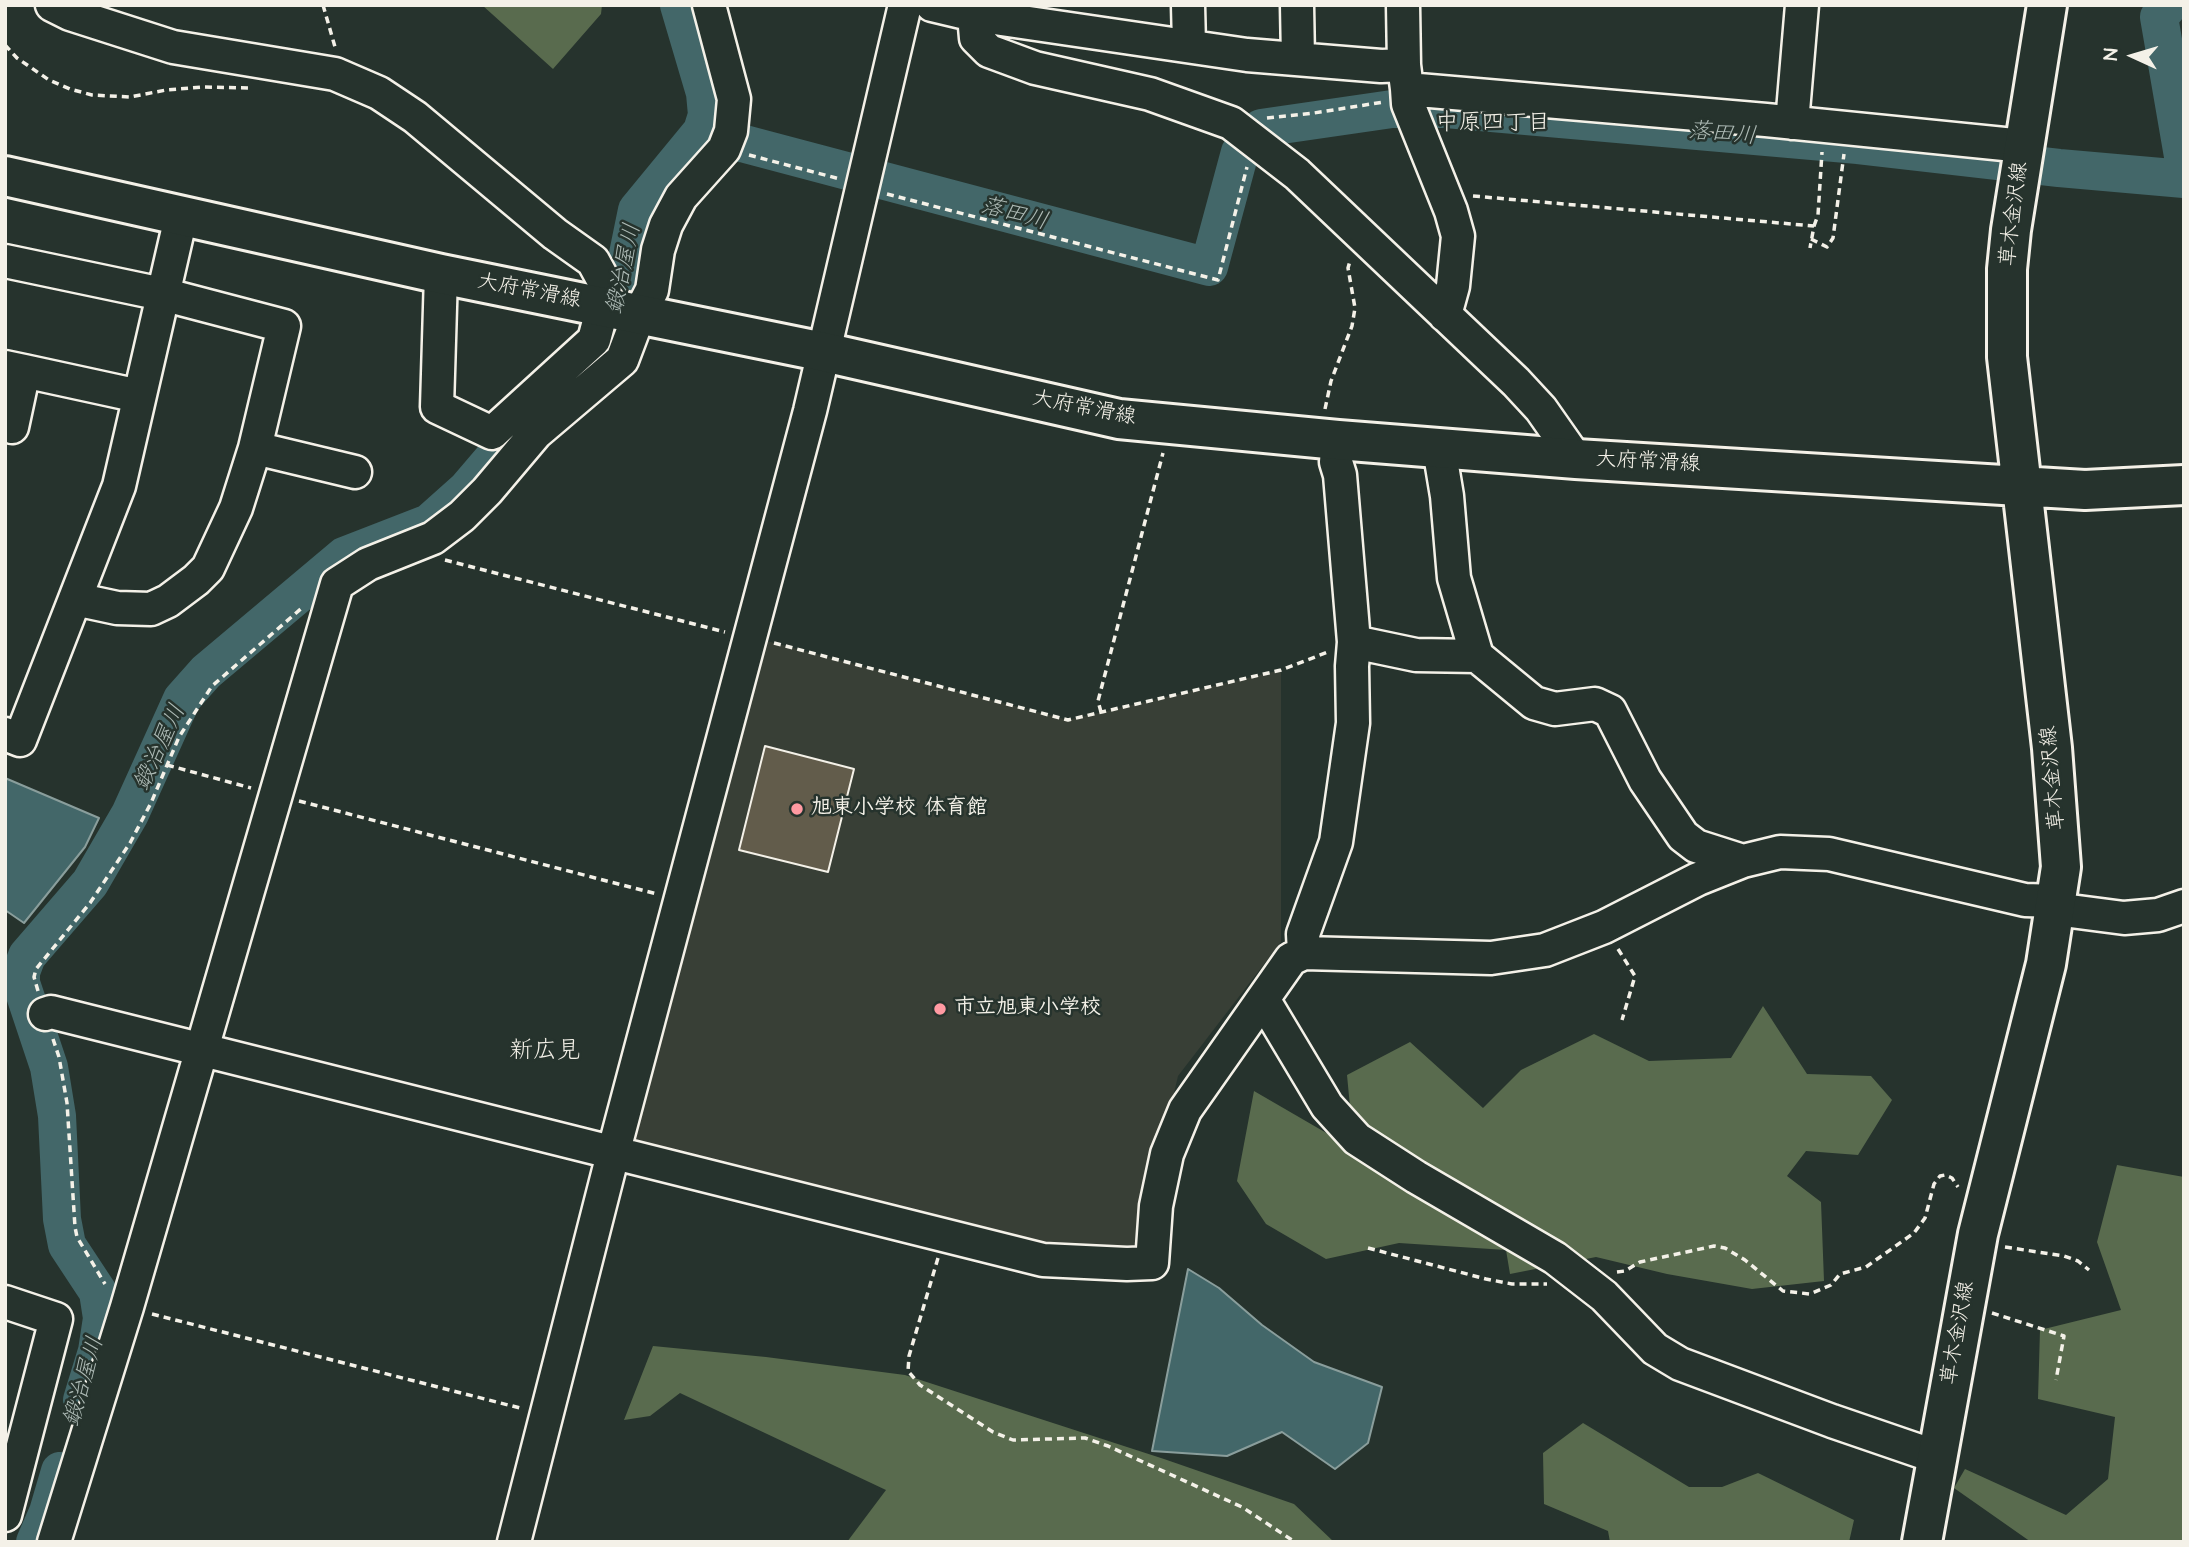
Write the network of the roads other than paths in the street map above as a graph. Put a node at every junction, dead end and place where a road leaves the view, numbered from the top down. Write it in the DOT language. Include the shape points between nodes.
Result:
graph roads {
  1 [pos="52,5"];
  2 [pos="709,5"];
  3 [pos="905,5"];
  4 [pos="932,5"];
  5 [pos="1188,5"];
  6 [pos="1297,5"];
  7 [pos="1403,5"];
  8 [pos="1802,5"];
  9 [pos="2047,5"];
  10 [pos="974,10"];
  11 [pos="1078,18"];
  12 [pos="1189,46"];
  13 [pos="1298,59"];
  14 [pos="1406,84"];
  15 [pos="1792,123"];
  16 [pos="2024,146"];
  17 [pos="5,176"];
  18 [pos="181,217"];
  19 [pos="5,261"];
  20 [pos="440,274"];
  21 [pos="162,294"];
  22 [pos="621,311"];
  23 [pos="1445,315"];
  24 [pos="824,352"];
  25 [pos="14,369"];
  26 [pos="139,396"];
  27 [pos="8,433"];
  28 [pos="1330,440"];
  29 [pos="255,448"];
  30 [pos="1439,448"];
  31 [pos="1576,459"];
  32 [pos="355,472"];
  33 [pos="2184,485"];
  34 [pos="2022,486"];
  35 [pos="75,599"];
  36 [pos="1354,642"];
  37 [pos="1477,656"];
  38 [pos="5,734"];
  39 [pos="1743,861"];
  40 [pos="2056,905"];
  41 [pos="2184,906"];
  42 [pos="1304,953"];
  43 [pos="1263,999"];
  44 [pos="45,1014"];
  45 [pos="200,1049"];
  46 [pos="613,1154"];
  47 [pos="5,1302"];
  48 [pos="1937,1457"];
  49 [pos="5,1515"];
  50 [pos="54,1542"];
  51 [pos="514,1542"];
  52 [pos="1922,1542"];
  1 -- 22 [label="street" via="173,47 335,74 379,93 593,261"];
  2 -- 22 [label="street" via="734,99 731,131 724,149 681,197 666,225 652,290"];
  3 -- 24 [label="street"];
  4 -- 10 [label="street"];
  5 -- 12 [label="street"];
  6 -- 13 [label="street"];
  7 -- 14 [label="street"];
  8 -- 15 [label="street"];
  9 -- 16 [label="main road, 草木金沢線"];
  10 -- 11 [label="street"];
  10 -- 23 [label="street" via="976,38 989,51 1035,68 1150,94 1231,123 1297,174"];
  11 -- 12 [label="street"];
  12 -- 13 [label="street"];
  13 -- 14 [label="street" via="1381,66"];
  14 -- 15 [label="street"];
  14 -- 23 [label="street" via="1458,236"];
  15 -- 16 [label="street"];
  16 -- 34 [label="main road, 草木金沢線" via="2007,269 2006,313"];
  17 -- 18 [label="main road, 大府常滑線"];
  18 -- 20 [label="main road, 大府常滑線"];
  18 -- 21 [label="street"];
  19 -- 21 [label="street"];
  20 -- 22 [label="main road, 大府常滑線"];
  20 -- 22 [label="street" via="437,407 492,433"];
  21 -- 26 [label="street"];
  21 -- 29 [label="street" via="284,326"];
  22 -- 24 [label="main road, 大府常滑線"];
  22 -- 45 [label="street" via="622,360 536,433 461,516 433,538 368,564 337,584"];
  23 -- 31 [label="street" via="1541,409"];
  24 -- 28 [label="main road, 大府常滑線" via="1119,419"];
  24 -- 46 [label="street"];
  25 -- 26 [label="street"];
  25 -- 27 [label="street"];
  26 -- 35 [label="street" via="119,486"];
  28 -- 30 [label="main road, 大府常滑線"];
  28 -- 36 [label="street" via="1340,475"];
  29 -- 32 [label="street"];
  29 -- 35 [label="street" via="236,508 208,568 196,580 152,609 117,608"];
  30 -- 31 [label="main road, 大府常滑線"];
  30 -- 37 [label="street" via="1454,578"];
  31 -- 34 [label="main road, 大府常滑線"];
  33 -- 34 [label="main road, 大府常滑線" via="2085,490"];
  34 -- 40 [label="main road, 草木金沢線" via="2052,748 2061,867"];
  35 -- 38 [label="street" via="20,740"];
  36 -- 37 [label="street" via="1416,655"];
  36 -- 42 [label="street" via="1353,723 1336,842 1303,934"];
  37 -- 39 [label="street" via="1534,703 1555,709 1595,704 1610,711 1645,780 1683,836 1696,846"];
  39 -- 40 [label="street" via="1780,852 1829,854"];
  39 -- 42 [label="street" via="1545,950 1491,958"];
  40 -- 41 [label="street" via="2124,918 2158,915"];
  40 -- 48 [label="main road, 草木金沢線" via="2046,964 1976,1242"];
  42 -- 43 [label="street" via="1291,959"];
  43 -- 46 [label="street" via="1185,1110 1167,1154 1156,1206 1152,1263 1043,1260"];
  43 -- 48 [label="street" via="1327,1106 1357,1139 1545,1252 1604,1296 1655,1349 1680,1364"];
  44 -- 45 [label="street"];
  45 -- 46 [label="street"];
  45 -- 50 [label="street"];
  46 -- 51 [label="street"];
  47 -- 49 [label="street" via="56,1319"];
  48 -- 52 [label="main road, 草木金沢線"];
}
